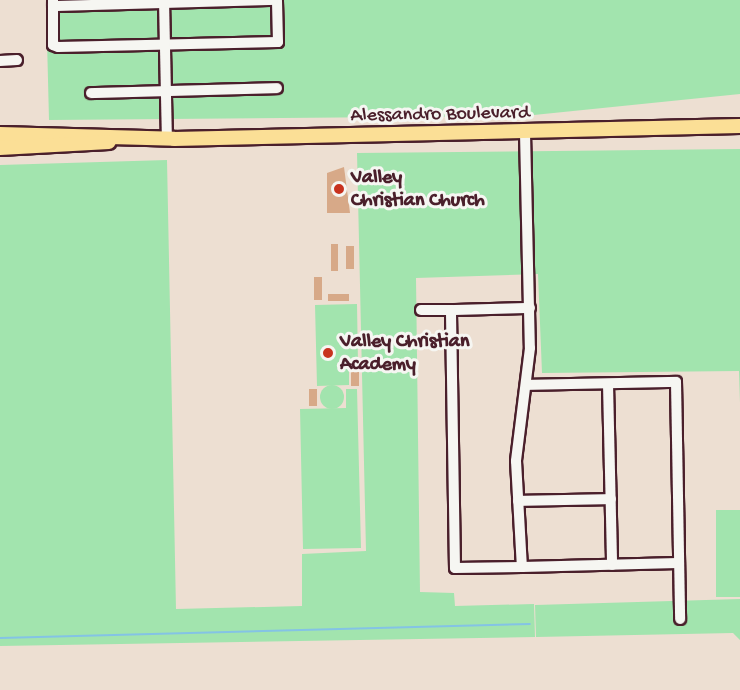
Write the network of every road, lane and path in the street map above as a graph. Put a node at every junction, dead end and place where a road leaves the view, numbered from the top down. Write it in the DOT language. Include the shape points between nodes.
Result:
graph roads {
  1 [pos="275,0"];
  2 [pos="164,1"];
  3 [pos="53,3"];
  4 [pos="165,44"];
  5 [pos="16,60"];
  6 [pos="0,61"];
  7 [pos="277,88"];
  8 [pos="166,92"];
  9 [pos="91,93"];
  10 [pos="740,126"];
  11 [pos="525,133"];
  12 [pos="0,134"];
  13 [pos="141,138"];
  14 [pos="167,139"];
  15 [pos="0,148"];
  16 [pos="530,308"];
  17 [pos="421,310"];
  18 [pos="451,310"];
  19 [pos="608,384"];
  20 [pos="527,385"];
  21 [pos="611,499"];
  22 [pos="518,501"];
  23 [pos="678,563"];
  24 [pos="612,565"];
  25 [pos="522,567"];
  26 [pos="680,619"];
  1 -- 2 [label="street"];
  1 -- 4 [label="street" via="278,42"];
  2 -- 3 [label="street"];
  2 -- 4 [label="street"];
  3 -- 4 [label="street" via="53,45 58,47"];
  4 -- 8 [label="street"];
  5 -- 6 [label="street"];
  7 -- 8 [label="street"];
  8 -- 9 [label="street"];
  8 -- 14 [label="street"];
  10 -- 11 [label="main road, Alessandro Boulevard"];
  11 -- 14 [label="main road, Alessandro Boulevard"];
  11 -- 16 [label="street"];
  12 -- 13 [label="main road, Alessandro Boulevard"];
  13 -- 14 [label="main road, Alessandro Boulevard"];
  13 -- 15 [label="main road, Alessandro Boulevard"];
  16 -- 18 [label="street"];
  16 -- 20 [label="street"];
  17 -- 18 [label="street"];
  18 -- 25 [label="street" via="455,568"];
  19 -- 20 [label="street"];
  19 -- 21 [label="street"];
  19 -- 23 [label="street" via="676,382"];
  20 -- 22 [label="street" via="518,428"];
  21 -- 22 [label="street"];
  21 -- 24 [label="street"];
  22 -- 25 [label="street"];
  23 -- 24 [label="street"];
  23 -- 26 [label="street"];
  24 -- 25 [label="street"];
}
